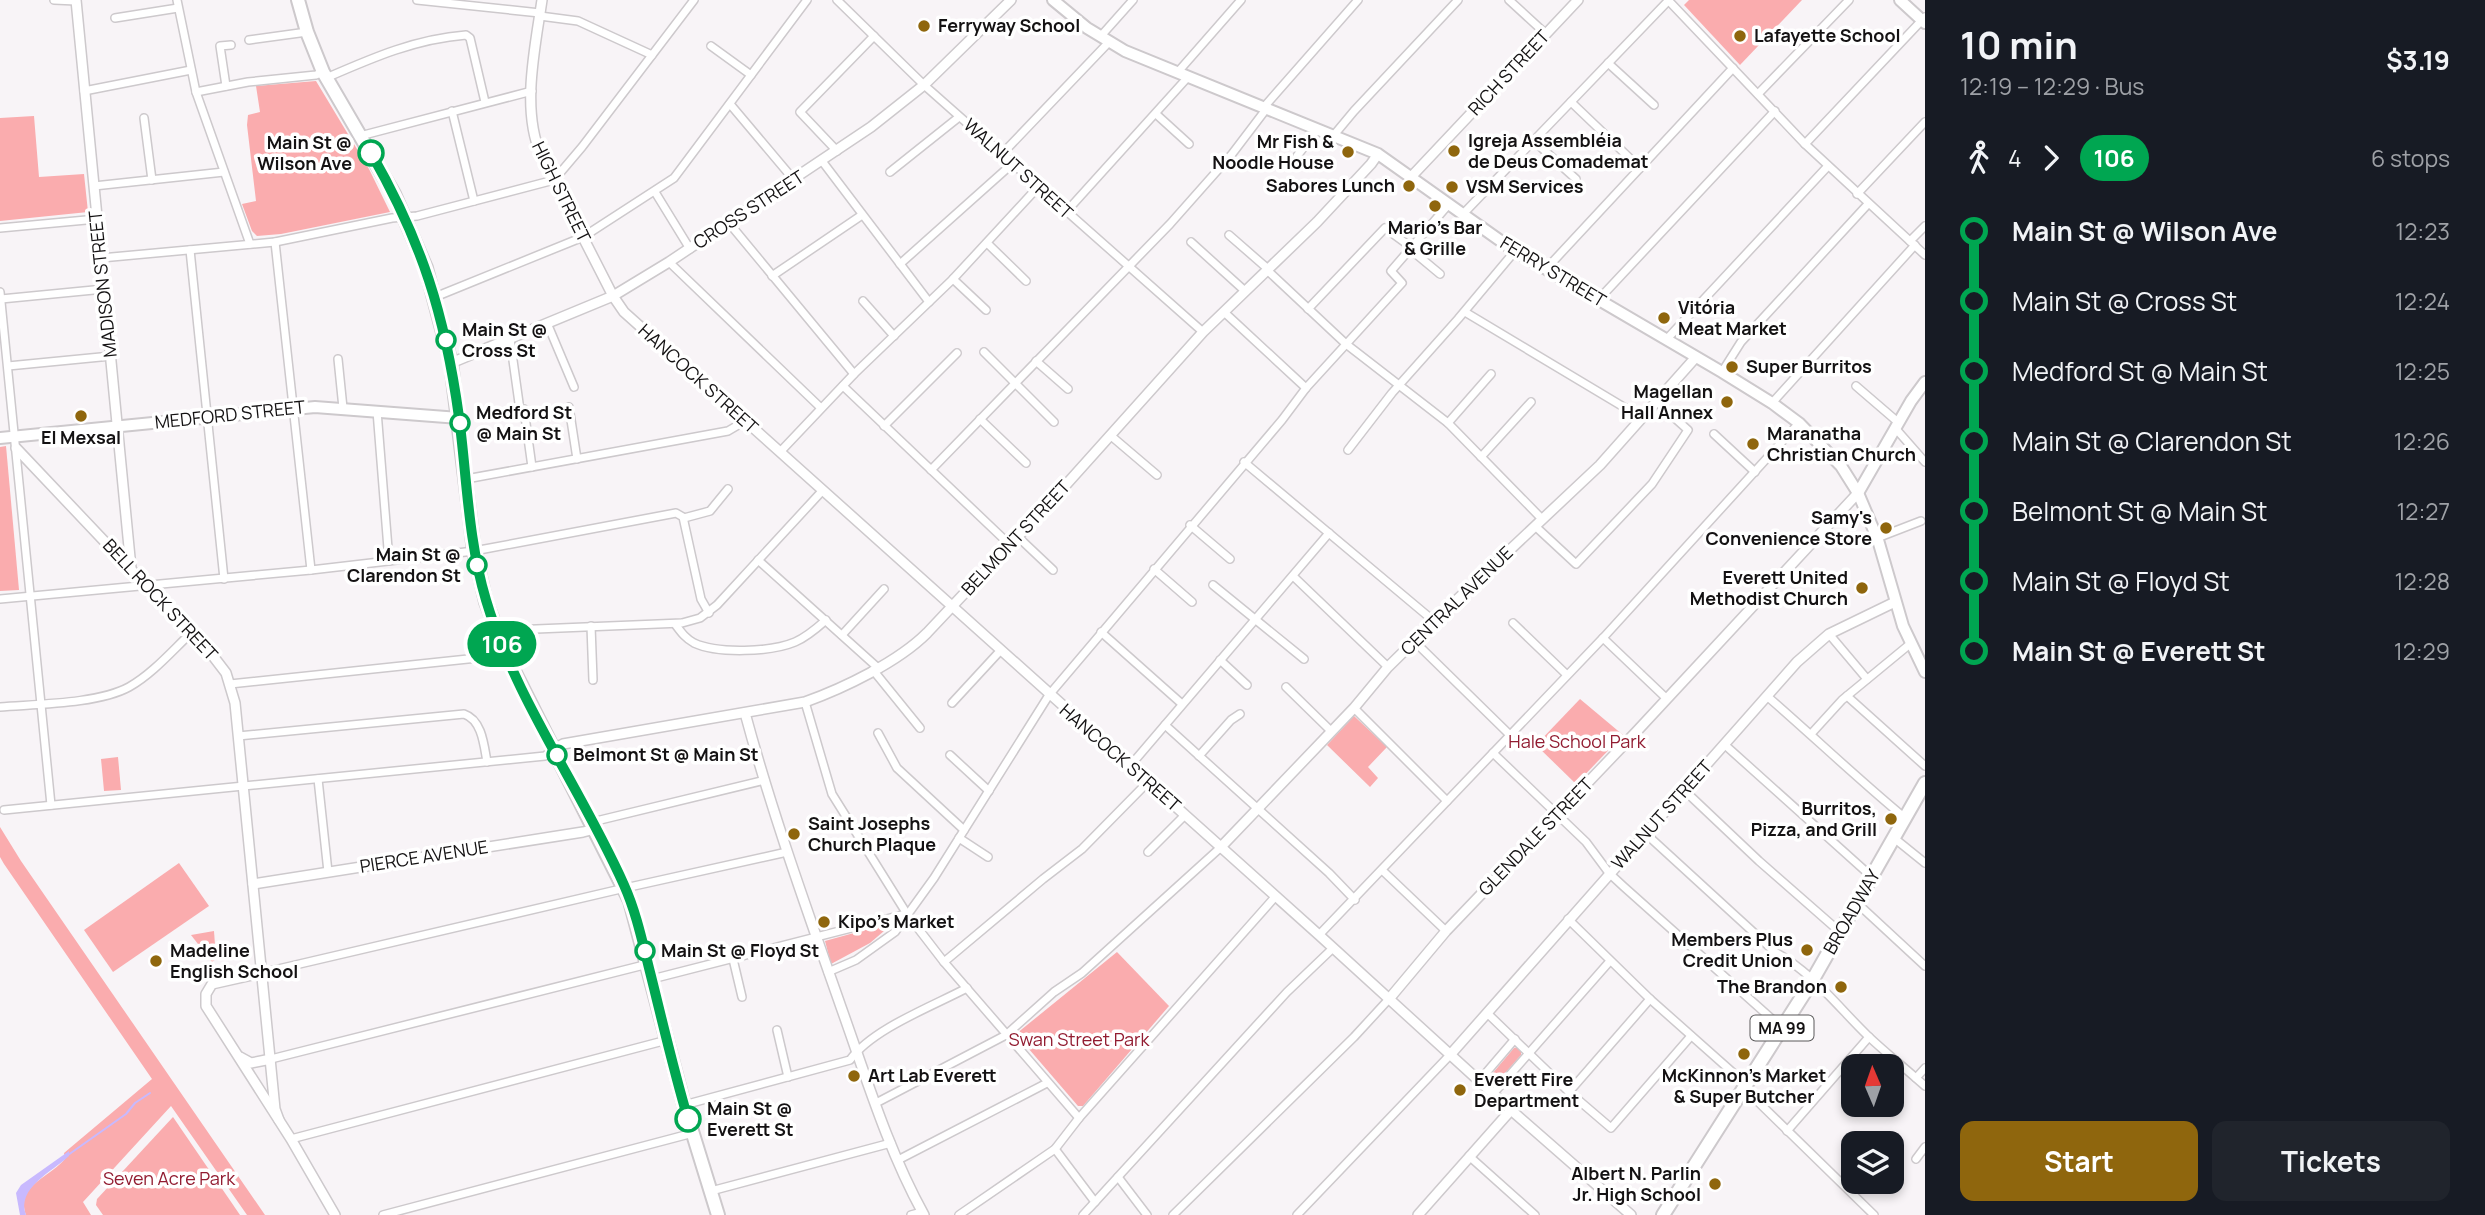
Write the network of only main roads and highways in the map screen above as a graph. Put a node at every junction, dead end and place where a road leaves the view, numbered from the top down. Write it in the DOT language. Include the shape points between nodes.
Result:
graph roads {
  1 [pos="298,0"];
  2 [pos="1053,0"];
  3 [pos="1900,0"];
  4 [pos="1924,20"];
  5 [pos="1925,382"];
  6 [pos="459,418"];
  7 [pos="0,438"];
  8 [pos="1858,493"];
  9 [pos="1925,671"];
  10 [pos="1925,783"];
  11 [pos="718,1215"];
  12 [pos="1663,1215"];
  1 -- 6 [label="main road" via="325,75 422,256 451,363"];
  2 -- 8 [label="main road, FERRY STREET" via="1104,40 1378,154 1516,251 1772,403 1799,423 1841,467"];
  3 -- 4 [label="main road"];
  5 -- 8 [label="main road"];
  6 -- 7 [label="main road, MEDFORD STREET" via="326,406 118,427 15,443"];
  6 -- 11 [label="main road" via="474,551 486,602 506,655 625,888"];
  8 -- 9 [label="main road, FERRY STREET" via="1910,644"];
  10 -- 12 [label="main road, BROADWAY / MA 99" via="1812,981"];
}
